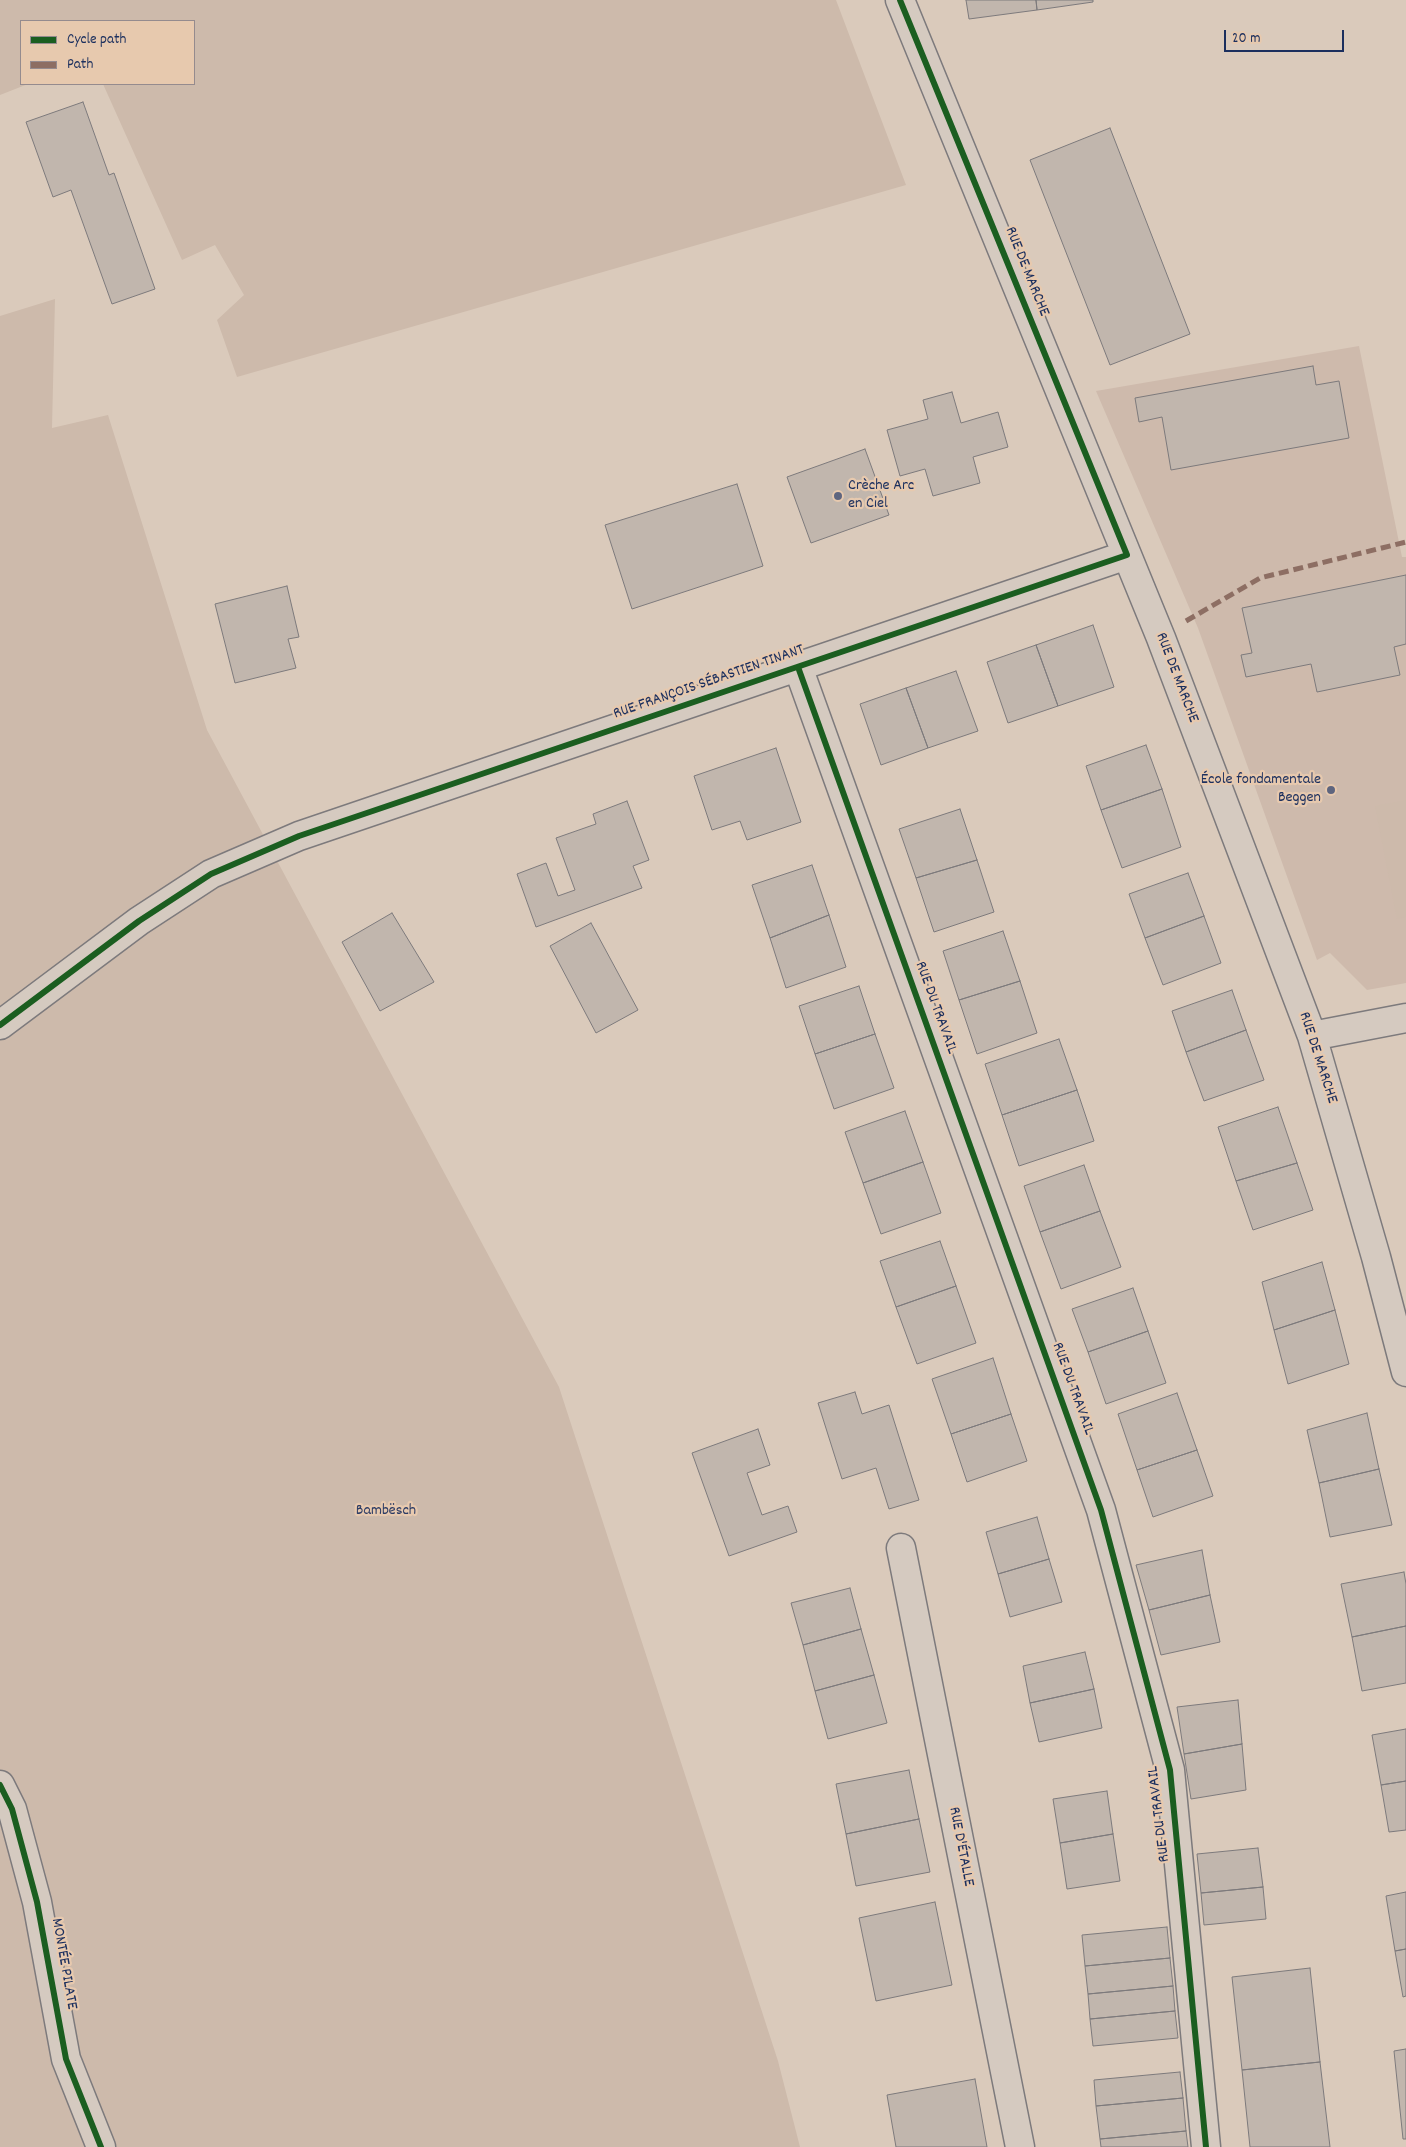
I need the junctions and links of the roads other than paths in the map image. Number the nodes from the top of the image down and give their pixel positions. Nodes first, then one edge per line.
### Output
1 (900, 0) edge
2 (1127, 555) junction
3 (798, 668) junction
4 (1406, 1018) edge
5 (0, 1024) edge
6 (1312, 1036) junction
7 (1406, 1372) edge
8 (901, 1548) dead end
9 (0, 1785) edge
10 (101, 2147) edge
11 (1020, 2147) edge
12 (1206, 2147) edge

1 - 2 street, RUE DE MARCHE
2 - 3 street, RUE FRANÇOIS SÉBASTIEN TINANT
2 - 6 street, RUE DE MARCHE
3 - 5 street, RUE FRANÇOIS SÉBASTIEN TINANT
3 - 12 street, RUE DU TRAVAIL
4 - 6 street
6 - 7 street, RUE DE MARCHE
8 - 11 street, RUE D'ÉTALLE
9 - 10 street, MONTÉE PILATE

